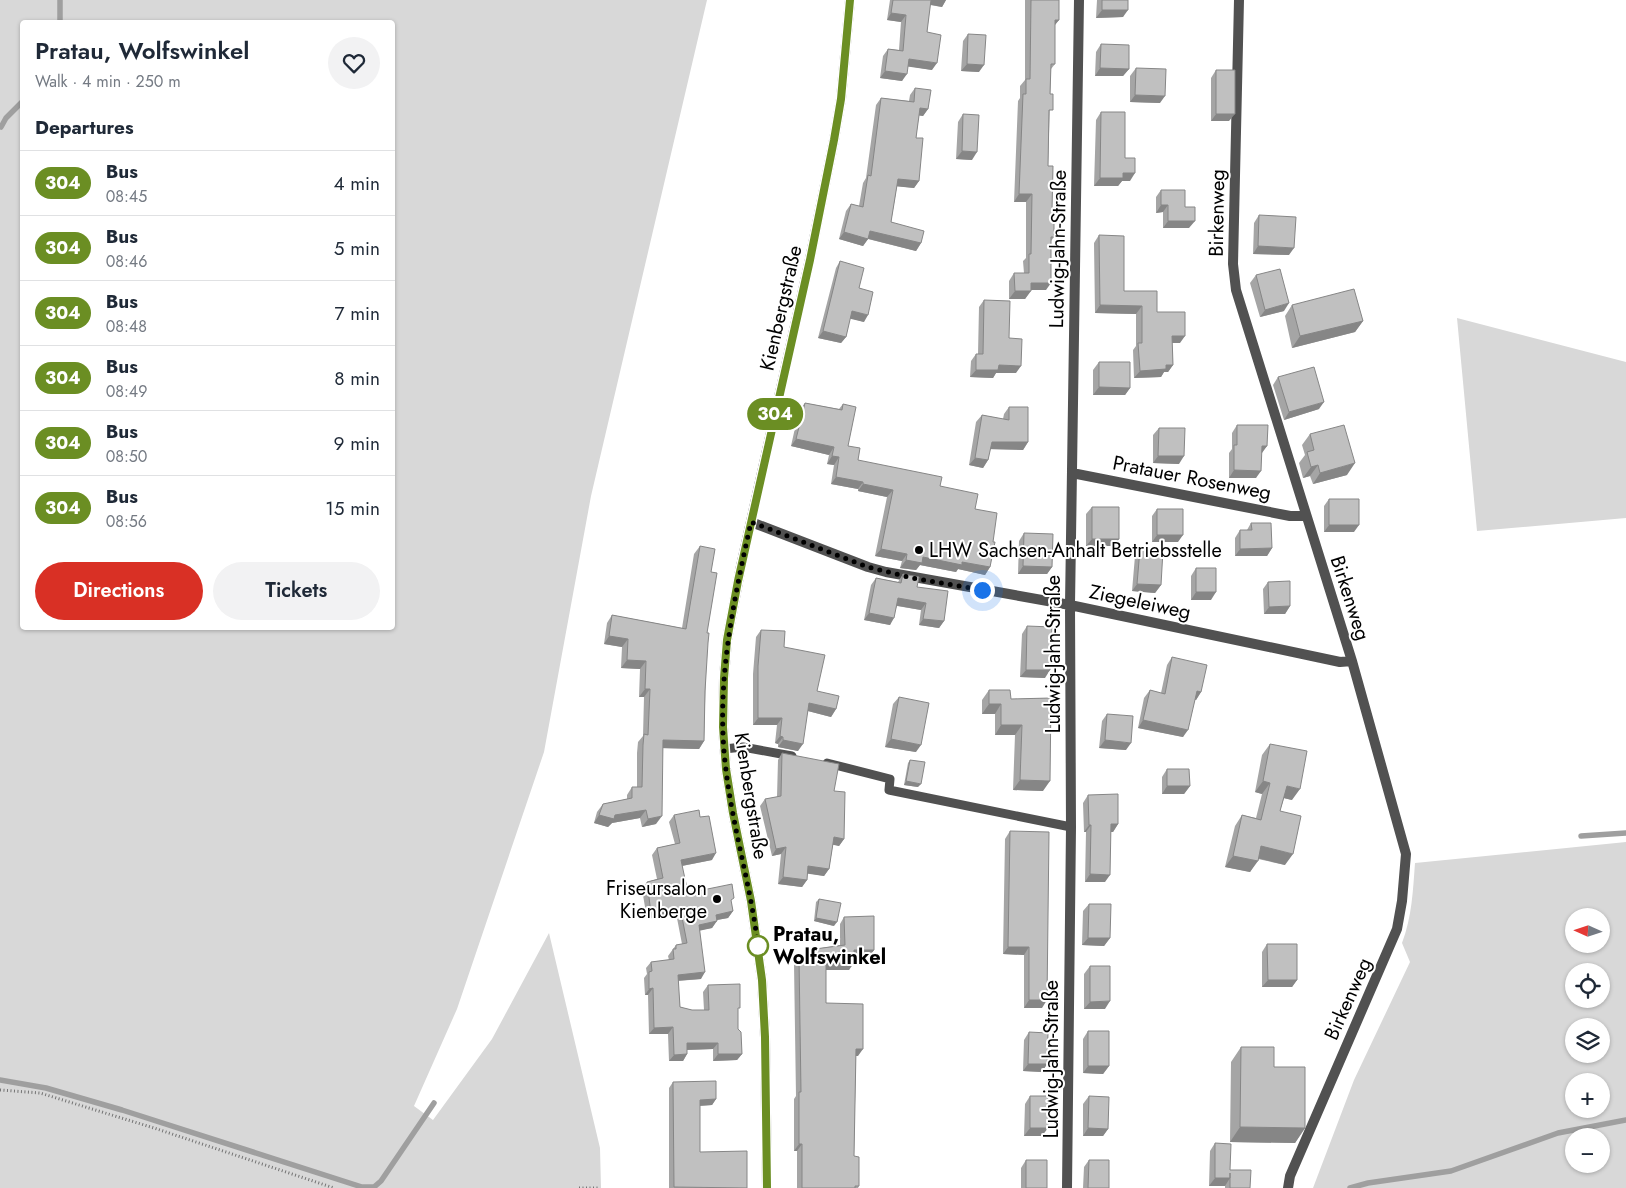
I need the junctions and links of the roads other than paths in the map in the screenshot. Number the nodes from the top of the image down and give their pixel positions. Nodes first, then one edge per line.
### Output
1 (850, 0) edge
2 (1079, 0) edge
3 (1239, 0) edge
4 (1072, 472) junction
5 (1305, 516) junction
6 (751, 522) junction
7 (1070, 605) junction
8 (1352, 661) junction
9 (724, 749) junction
10 (798, 757) edge
11 (816, 761) edge
12 (1071, 827) junction
13 (767, 1188) edge
14 (1068, 1188) edge
15 (1288, 1188) edge

1 - 6 main road, Kienbergstraße
2 - 4 street, Ludwig-Jahn-Straße
3 - 5 street, Birkenweg
4 - 5 street, Pratauer Rosenweg
4 - 7 street, Ludwig-Jahn-Straße
5 - 8 street, Birkenweg
6 - 7 street, Ziegeleiweg
6 - 9 main road, Kienbergstraße
7 - 8 street, Ziegeleiweg
7 - 12 street, Ludwig-Jahn-Straße
8 - 15 street, Birkenweg
9 - 10 lane
9 - 13 main road, Kienbergstraße
11 - 12 lane
12 - 14 street, Ludwig-Jahn-Straße

